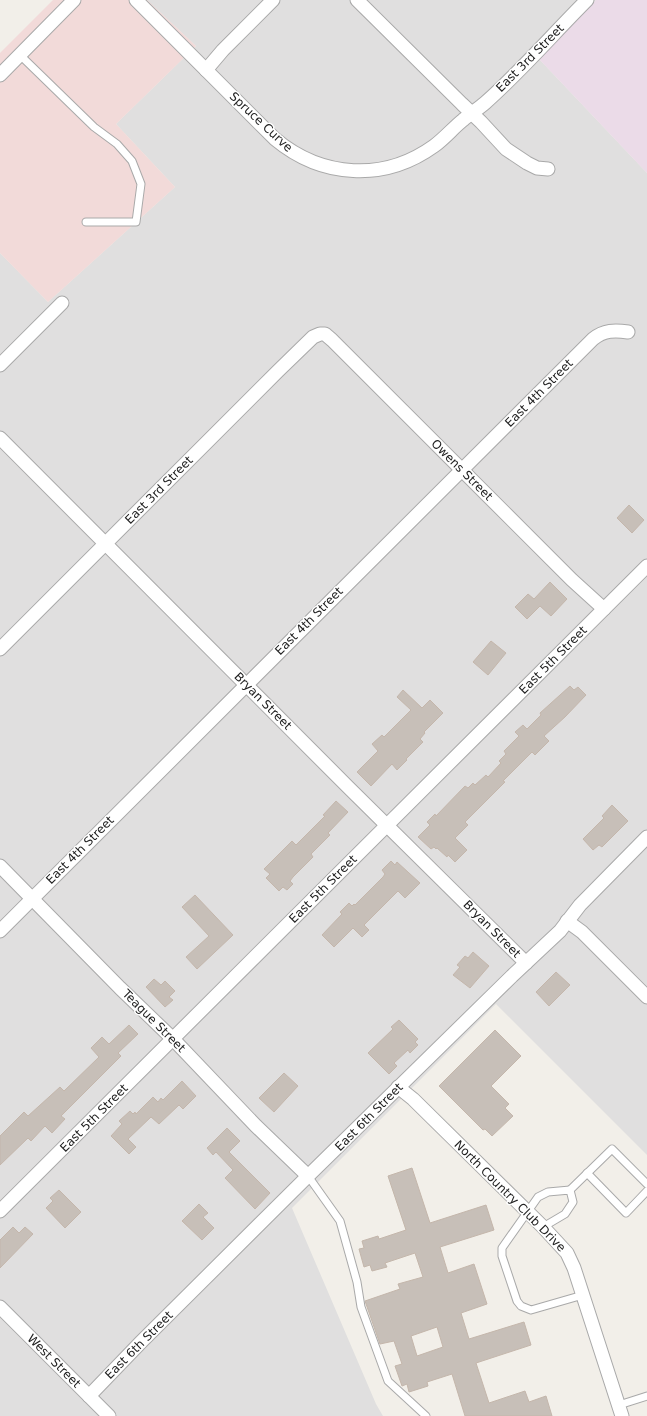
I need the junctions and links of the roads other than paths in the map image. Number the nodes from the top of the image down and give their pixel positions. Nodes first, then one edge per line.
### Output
1 (74, 0) edge
2 (136, 0) edge
3 (273, 0) edge
4 (357, 0) edge
5 (587, 0) edge
6 (20, 55) junction
7 (206, 70) junction
8 (0, 75) edge
9 (472, 113) junction
10 (548, 169) dead end
11 (86, 222) dead end
12 (62, 303) dead end
13 (628, 332) dead end
14 (320, 334) joint
15 (0, 366) edge
16 (0, 438) edge
17 (462, 470) junction
18 (106, 543) junction
19 (647, 566) edge
20 (604, 609) junction
21 (0, 649) edge
22 (246, 684) junction
23 (387, 825) junction
24 (647, 837) edge
25 (0, 866) edge
26 (32, 899) junction
27 (567, 921) junction
28 (0, 931) edge
29 (526, 963) junction
30 (647, 997) edge
31 (173, 1039) junction
32 (398, 1087) junction
33 (587, 1173) junction
34 (308, 1176) junction
35 (647, 1184) edge
36 (570, 1190) junction
37 (647, 1192) edge
38 (0, 1212) edge
39 (528, 1212) junction
40 (542, 1227) junction
41 (583, 1295) junction
42 (0, 1307) edge
43 (89, 1396) junction
44 (647, 1396) edge
45 (620, 1413) edge
46 (109, 1416) edge
47 (426, 1416) edge

1 - 6 street
2 - 7 street, Spruce Curve
3 - 7 street
4 - 9 street
5 - 9 street, East 3rd Street
6 - 8 street
6 - 11 lane
7 - 9 street, Spruce Curve
9 - 10 street
12 - 15 street
13 - 17 street, East 4th Street
14 - 17 street, Owens Street
14 - 18 street, East 3rd Street
16 - 18 street, Bryan Street
17 - 20 street, Owens Street
17 - 22 street, East 4th Street
18 - 21 street, East 3rd Street
18 - 22 street, Bryan Street
19 - 20 street, East 5th Street
20 - 23 street, East 5th Street
22 - 23 street, Bryan Street
22 - 26 street, East 4th Street
23 - 29 street, Bryan Street
23 - 31 street, East 5th Street
24 - 27 street, East 6th Street
25 - 26 street, Teague Street
26 - 28 street, East 4th Street
26 - 31 street, Teague Street
27 - 29 street, East 6th Street
27 - 30 street
29 - 32 street, East 6th Street
31 - 34 street, Teague Street
31 - 38 street, East 5th Street
32 - 34 street, East 6th Street
32 - 39 street, North Country Club Drive
33 - 35 lane
33 - 36 lane
33 - 37 lane
34 - 43 street, East 6th Street
34 - 47 lane
36 - 39 lane
36 - 40 lane
39 - 40 street, North Country Club Drive
39 - 41 lane
40 - 41 street, North Country Club Drive
41 - 45 street, North Country Club Drive
42 - 43 street, West Street
43 - 46 street, West Street
44 - 45 lane

